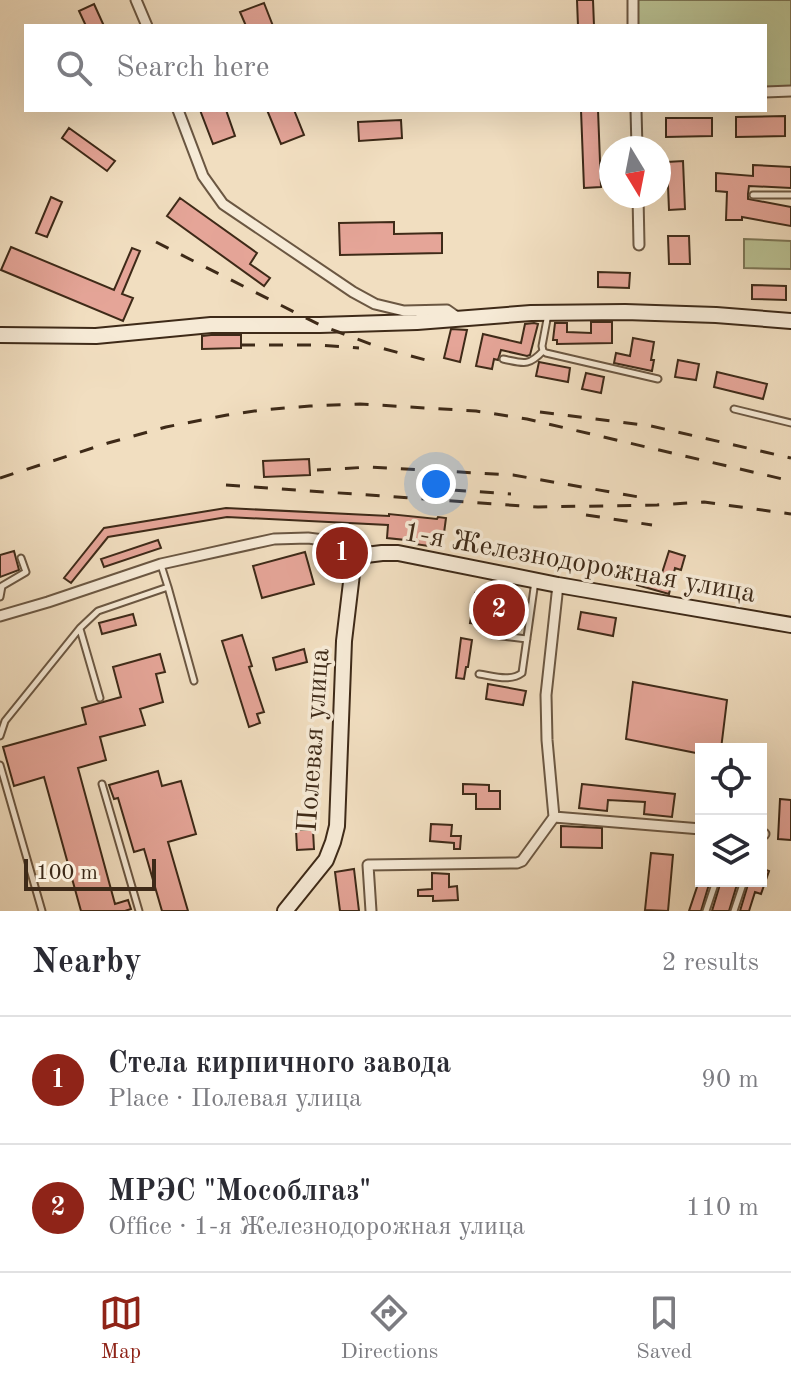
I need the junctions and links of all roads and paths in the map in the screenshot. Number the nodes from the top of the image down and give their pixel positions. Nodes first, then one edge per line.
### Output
1 (136, 0) edge
2 (633, 0) edge
3 (146, 24) edge
4 (633, 24) edge
5 (791, 91) edge
6 (767, 92) edge
7 (179, 112) edge
8 (636, 112) edge
9 (637, 136) edge
10 (753, 195) dead end
11 (791, 195) edge
12 (638, 208) edge
13 (639, 245) dead end
14 (548, 313) junction
15 (459, 318) junction
16 (791, 321) edge
17 (0, 335) edge
18 (543, 351) junction
19 (503, 359) dead end
20 (658, 379) dead end
21 (734, 409) dead end
22 (791, 423) edge
23 (21, 558) dead end
24 (360, 559) junction
25 (161, 564) junction
26 (535, 580) junction
27 (558, 585) junction
28 (168, 587) junction
29 (0, 597) edge
30 (0, 616) edge
31 (791, 625) edge
32 (80, 628) junction
33 (493, 635) dead end
34 (527, 639) junction
35 (479, 674) dead end
36 (194, 681) dead end
37 (100, 698) dead end
38 (0, 736) edge
39 (0, 765) edge
40 (102, 784) dead end
41 (554, 817) junction
42 (695, 829) edge
43 (714, 887) edge
44 (742, 887) edge
45 (42, 911) edge
46 (139, 911) edge
47 (285, 911) edge
48 (371, 911) edge
49 (706, 911) edge
50 (734, 911) edge

1 - 3 street
2 - 4 street
5 - 6 street
7 - 15 street
8 - 9 street
10 - 11 lane
12 - 13 street
14 - 15 main road
14 - 16 main road
14 - 18 lane
15 - 17 main road
18 - 19 lane
18 - 20 lane
21 - 22 lane
23 - 29 lane
24 - 25 street
24 - 26 main road, 1-я Железнодорожная улица
24 - 47 main road, Полевая улица
25 - 28 lane
25 - 30 street
26 - 27 main road, 1-я Железнодорожная улица
26 - 34 lane
27 - 31 main road, 1-я Железнодорожная улица
27 - 41 street
28 - 32 lane
28 - 36 lane
32 - 37 lane
32 - 38 lane
33 - 34 lane
34 - 35 lane
39 - 45 lane
40 - 46 lane
41 - 42 street
41 - 48 street
43 - 49 lane
44 - 50 lane

